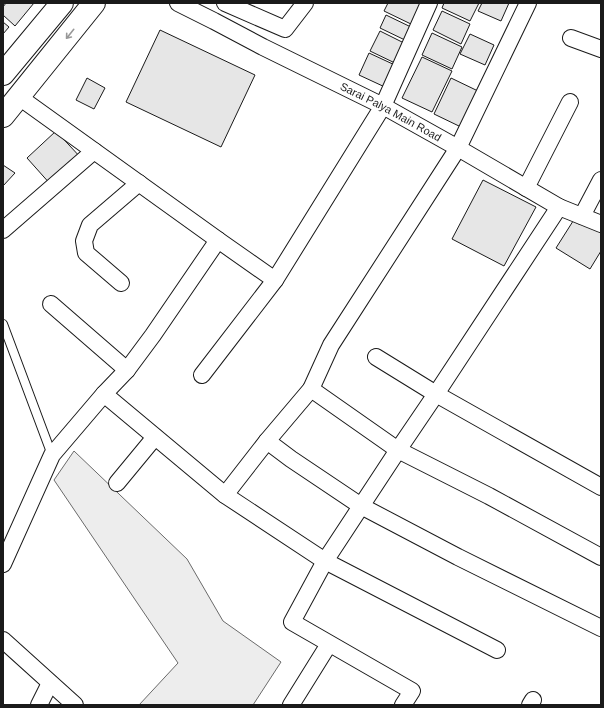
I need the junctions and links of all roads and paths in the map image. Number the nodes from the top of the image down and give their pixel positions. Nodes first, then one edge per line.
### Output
1 (62, 3) edge
2 (94, 3) edge
3 (178, 3) edge
4 (306, 3) edge
5 (429, 3) edge
6 (528, 3) edge
7 (226, 4) edge
8 (214, 21) junction
9 (277, 26) junction
10 (571, 38) dead end
11 (263, 47) junction
12 (601, 49) edge
13 (3, 74) edge
14 (19, 97) junction
15 (570, 102) dead end
16 (383, 106) junction
17 (3, 116) edge
18 (458, 148) junction
19 (94, 151) junction
20 (601, 180) edge
21 (139, 183) junction
22 (526, 188) junction
23 (559, 208) junction
24 (582, 216) junction
25 (601, 224) edge
26 (3, 230) edge
27 (218, 240) junction
28 (275, 280) junction
29 (121, 283) dead end
30 (51, 304) dead end
31 (3, 324) edge
32 (376, 357) dead end
33 (127, 370) junction
34 (202, 375) dead end
35 (311, 389) junction
36 (104, 394) junction
37 (436, 394) junction
38 (155, 437) junction
39 (267, 441) junction
40 (398, 450) junction
41 (52, 455) junction
42 (117, 483) dead end
43 (601, 487) edge
44 (225, 495) junction
45 (361, 506) junction
46 (601, 557) edge
47 (325, 561) junction
48 (3, 564) edge
49 (601, 628) edge
50 (3, 640) edge
51 (329, 644) junction
52 (497, 650) dead end
53 (50, 683) junction
54 (39, 705) edge
55 (75, 705) edge
56 (291, 705) edge
57 (403, 705) edge

1 - 13 main road
2 -> 14 main road
3 - 8 street, Sarai Palya Main Road
4 - 9 street
5 - 16 street
6 - 18 street
7 - 8 street
7 - 9 street
8 - 11 street, Sarai Palya Main Road
9 - 11 street
10 - 12 street
11 - 16 street, Sarai Palya Main Road
14 - 17 main road
14 - 19 street
15 - 22 street
16 - 18 street, Sarai Palya Main Road
16 - 28 street
18 - 22 street, Sarai Palya Main Road
18 - 35 street
19 - 21 street
19 - 26 street
20 - 24 street
21 - 27 street
21 - 29 street
22 - 23 street, Sarai Palya Main Road
23 - 24 street, Sarai Palya Main Road
23 - 37 street
24 - 25 street, Sarai Palya Main Road
27 - 28 street
27 - 33 street
28 - 34 street
30 - 33 street
31 - 41 lane
32 - 37 street
33 - 36 street
35 - 39 street
35 - 40 street
36 - 38 street
36 - 41 street
37 - 40 street
37 - 43 street
38 - 42 street
38 - 44 street
39 - 44 street
39 - 45 street
40 - 45 street
40 - 46 street
41 - 48 street
44 - 47 street
45 - 47 street
45 - 49 street
47 - 51 street
47 - 52 street
50 - 53 street
51 - 56 street
51 - 57 street
53 - 54 street
53 - 55 street

